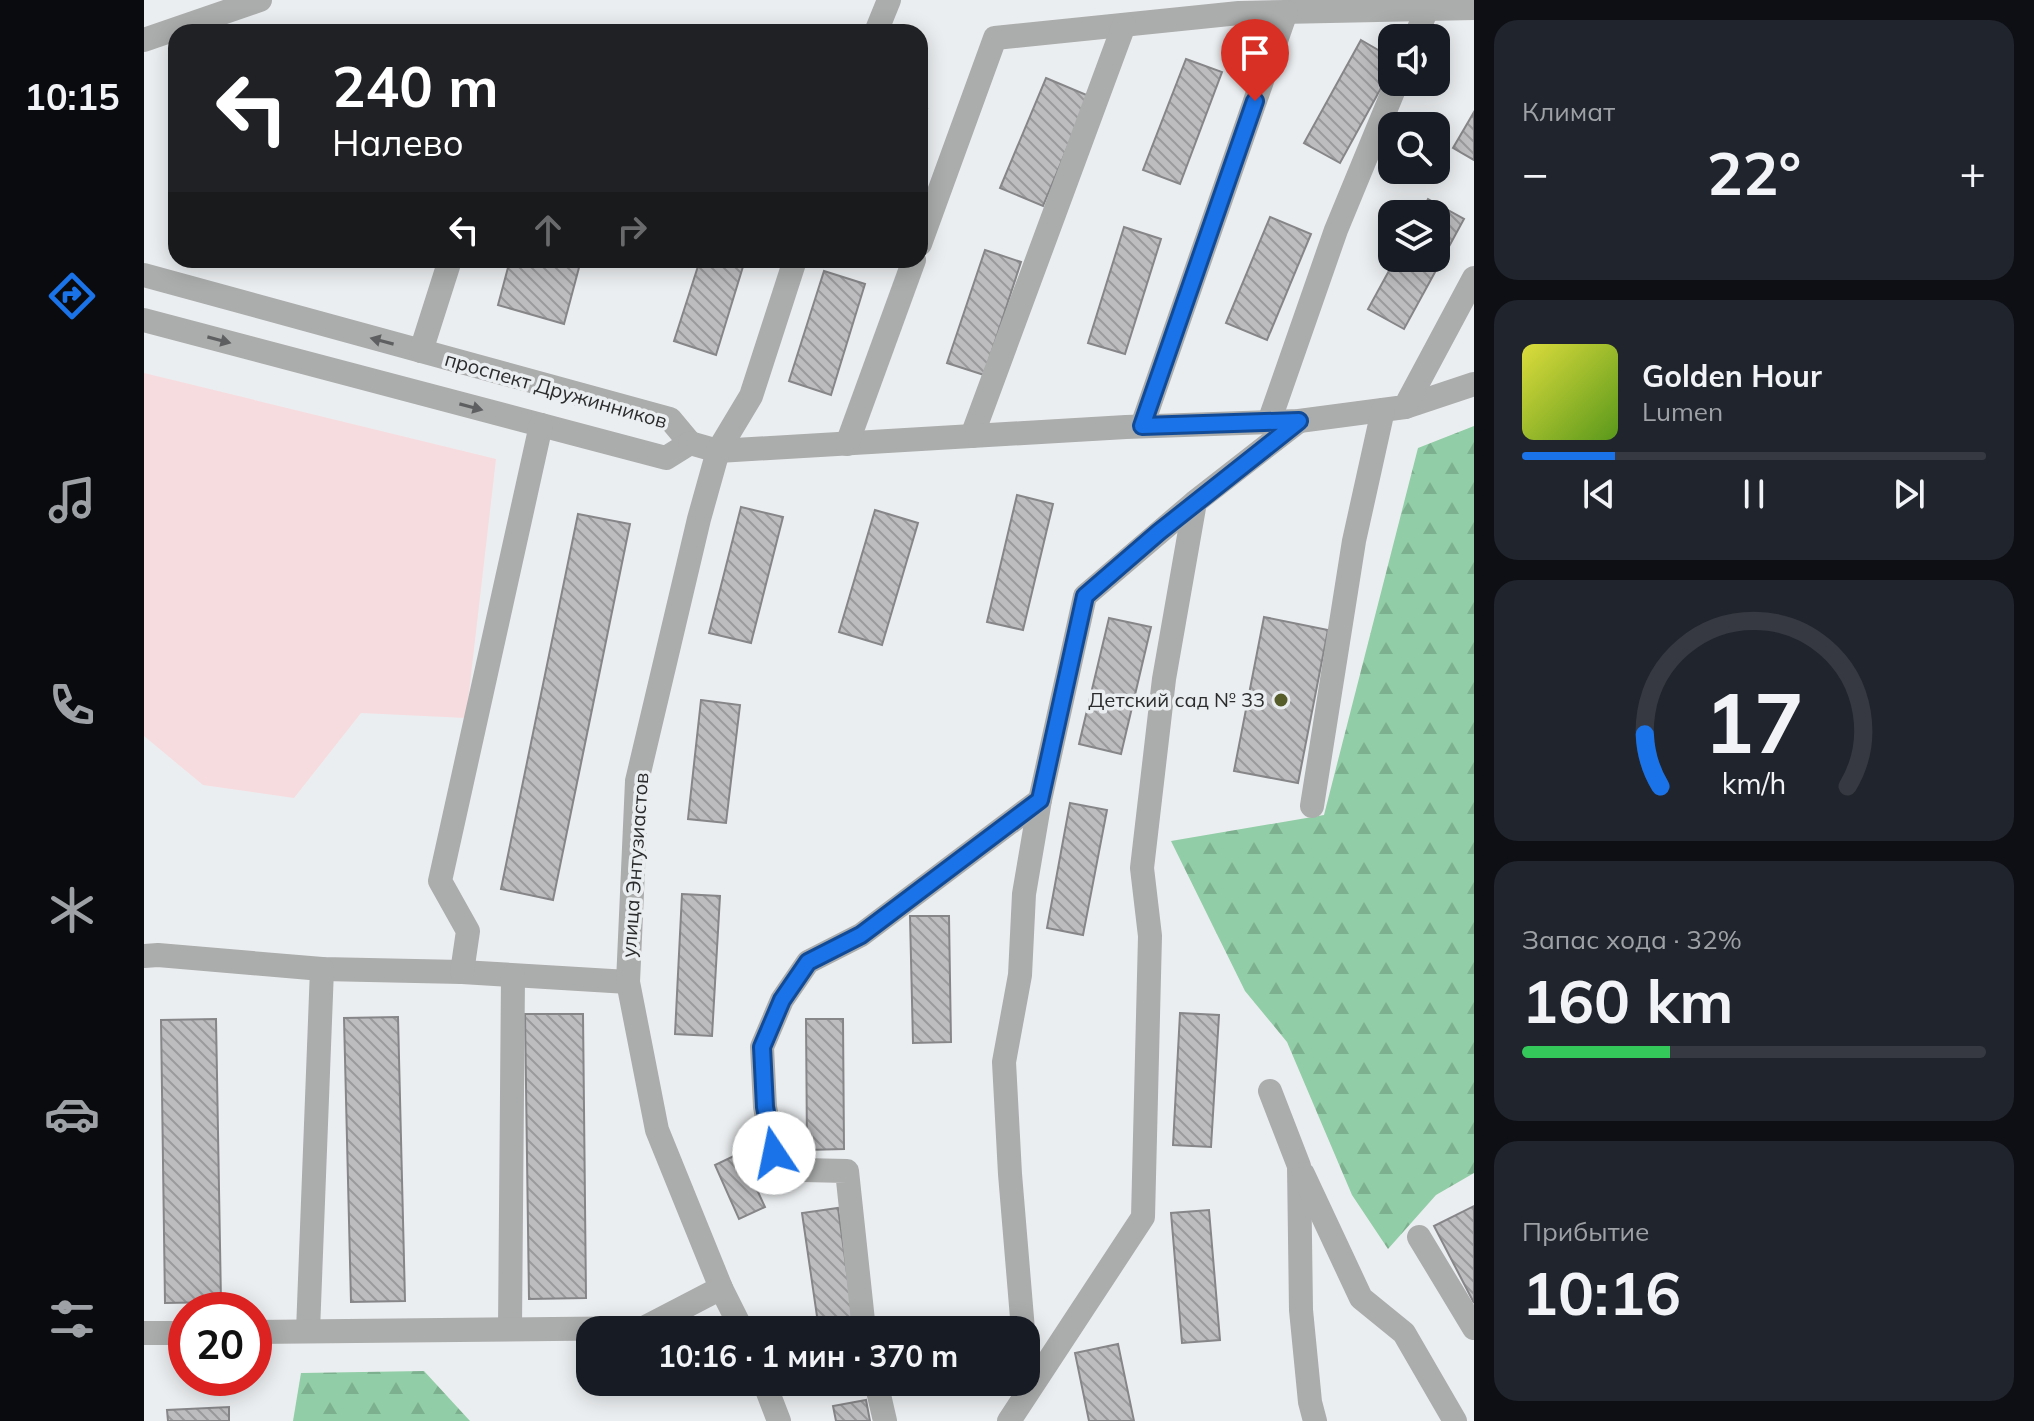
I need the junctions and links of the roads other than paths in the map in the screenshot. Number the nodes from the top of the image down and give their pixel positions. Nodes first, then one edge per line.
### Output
1 (260, 0) edge
2 (889, 0) edge
3 (1474, 8) edge
4 (1427, 9) junction
5 (1286, 12) junction
6 (190, 24) edge
7 (879, 24) edge
8 (1421, 24) edge
9 (1124, 25) junction
10 (168, 32) edge
11 (144, 40) edge
12 (1391, 96) edge
13 (928, 222) edge
14 (447, 268) edge
15 (792, 268) edge
16 (911, 268) edge
17 (144, 275) edge
18 (1474, 278) edge
19 (144, 320) edge
20 (421, 351) junction
21 (1474, 384) edge
22 (1394, 409) junction
23 (1299, 421) junction
24 (1269, 422) junction
25 (541, 425) junction
26 (1142, 426) junction
27 (972, 436) junction
28 (690, 443) junction
29 (847, 444) junction
30 (718, 451) junction
31 (1195, 502) junction
32 (1040, 800) junction
33 (1312, 806) dead end
34 (144, 956) edge
35 (322, 969) junction
36 (462, 972) junction
37 (513, 976) junction
38 (628, 982) junction
39 (1270, 1091) dead end
40 (1299, 1166) junction
41 (1419, 1237) dead end
42 (721, 1288) junction
43 (735, 1316) edge
44 (863, 1316) edge
45 (1022, 1316) edge
46 (1474, 1328) edge
47 (510, 1329) junction
48 (308, 1331) junction
49 (272, 1332) edge
50 (144, 1333) edge
51 (168, 1333) edge
52 (1040, 1368) edge
53 (769, 1396) edge
54 (879, 1396) edge
55 (1022, 1396) edge
56 (779, 1421) edge
57 (885, 1421) edge
58 (1009, 1421) edge
59 (1315, 1421) edge
60 (1455, 1421) edge

1 - 6 street
2 - 7 street
3 - 4 street
4 - 5 street
4 - 8 street
5 - 9 street
5 - 26 street
9 - 13 street
9 - 27 street
10 - 11 street
12 - 24 street
14 - 20 street
15 - 30 street, улица Энтузиастов
16 - 29 street
20 -> 17 street, проспект Дружинников
18 - 22 street
19 -> 25 street, проспект Дружинников
20 - 28 street, проспект Дружинников
21 - 22 street
22 - 23 street
22 - 33 street
23 - 24 street
23 - 31 street
24 - 26 street
25 - 28 street, проспект Дружинников
25 - 36 street
26 - 27 street
27 - 29 street
28 - 30 street
29 - 30 street
30 - 38 street, улица Энтузиастов
31 - 32 street
31 - 52 street
32 - 44 street
32 - 45 street
34 - 35 street
35 - 36 street
35 - 48 street
36 - 37 street
37 - 38 street
37 - 47 street
38 - 42 street, улица Энтузиастов
39 - 40 street
40 - 59 street
40 - 60 street
41 - 46 street
42 - 43 street, улица Энтузиастов
42 - 47 street
47 - 48 street
48 - 49 street
50 - 51 street
53 - 56 street
54 - 57 street
55 - 58 street

